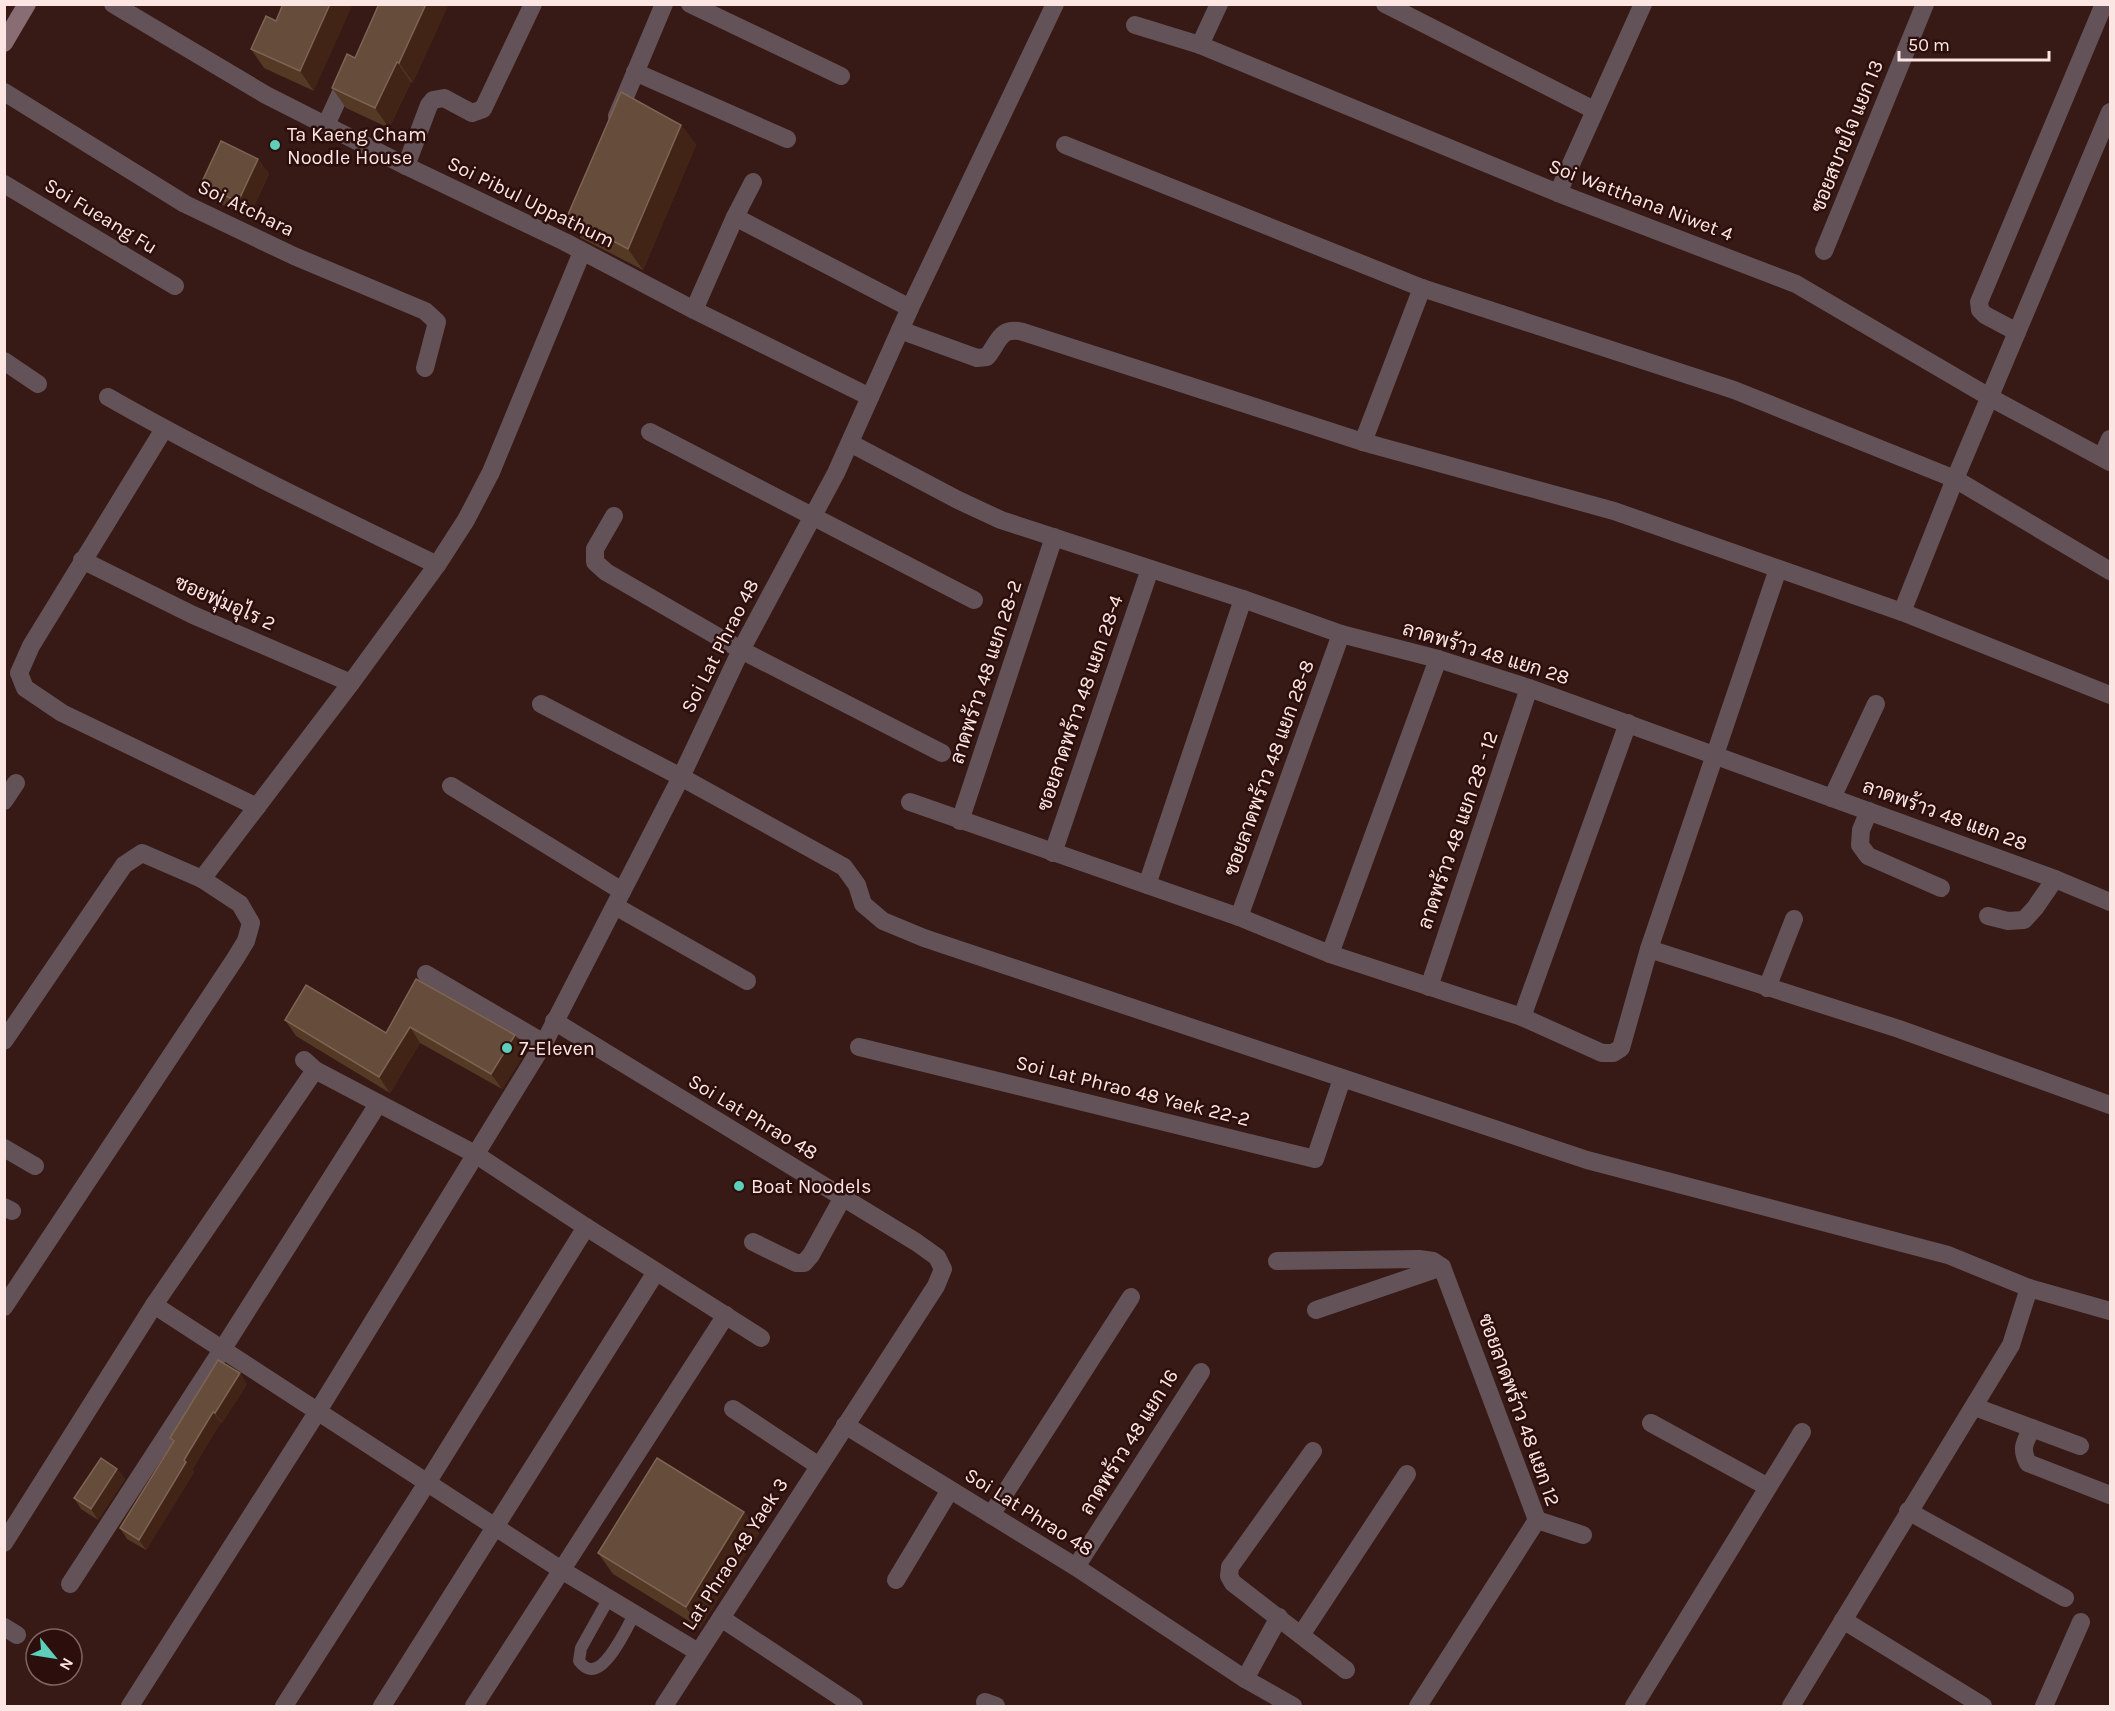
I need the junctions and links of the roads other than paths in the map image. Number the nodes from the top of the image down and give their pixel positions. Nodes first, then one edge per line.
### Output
1 (27, 4) edge
2 (112, 4) edge
3 (533, 4) edge
4 (664, 4) edge
5 (690, 4) edge
6 (1055, 4) edge
7 (1219, 4) edge
8 (1385, 4) edge
9 (1643, 4) edge
10 (1925, 4) edge
11 (2104, 4) edge
12 (1135, 25) dead end
13 (4, 43) edge
14 (1200, 45) junction
15 (358, 55) edge
16 (635, 72) junction
17 (841, 76) dead end
18 (4, 92) edge
19 (1594, 110) junction
20 (2110, 112) edge
21 (326, 125) junction
22 (609, 136) edge
23 (787, 139) dead end
24 (1065, 145) dead end
25 (406, 166) junction
26 (753, 183) dead end
27 (4, 184) edge
28 (1558, 193) junction
29 (735, 217) junction
30 (574, 221) edge
31 (566, 242) junction
32 (1824, 251) dead end
33 (582, 252) junction
34 (175, 286) dead end
35 (1422, 288) junction
36 (910, 308) junction
37 (694, 310) junction
38 (900, 330) junction
39 (2016, 332) junction
40 (4, 362) edge
41 (425, 368) dead end
42 (38, 384) dead end
43 (870, 396) junction
44 (108, 397) dead end
45 (1991, 398) junction
46 (165, 429) junction
47 (650, 432) dead end
48 (2110, 439) edge
49 (1363, 442) junction
50 (850, 443) junction
51 (2106, 459) edge
52 (1955, 479) junction
53 (614, 516) dead end
54 (813, 518) junction
55 (1054, 537) junction
56 (82, 560) junction
57 (437, 565) junction
58 (1150, 569) junction
59 (1778, 569) junction
60 (2110, 571) edge
61 (1243, 599) junction
62 (974, 600) dead end
63 (1902, 612) junction
64 (1341, 634) junction
65 (741, 650) junction
66 (1438, 659) junction
67 (351, 683) junction
68 (1529, 688) junction
69 (2110, 695) edge
70 (541, 704) dead end
71 (1876, 704) dead end
72 (1628, 723) junction
73 (942, 753) dead end
74 (1716, 756) junction
75 (681, 777) junction
76 (16, 783) dead end
77 (452, 786) dead end
78 (1832, 798) junction
79 (4, 801) edge
80 (910, 802) dead end
81 (257, 807) junction
82 (1869, 811) junction
83 (960, 821) junction
84 (1053, 853) junction
85 (202, 879) junction
86 (2055, 879) junction
87 (1147, 885) junction
88 (1941, 888) dead end
89 (619, 898) junction
90 (2110, 902) edge
91 (1988, 916) dead end
92 (1239, 917) junction
93 (1794, 919) dead end
94 (1649, 949) junction
95 (1330, 954) junction
96 (426, 975) dead end
97 (747, 981) dead end
98 (1429, 987) junction
99 (1767, 988) junction
100 (1522, 1017) junction
101 (554, 1022) junction
102 (4, 1041) edge
103 (544, 1043) junction
104 (859, 1047) dead end
105 (1342, 1079) junction
106 (378, 1104) junction
107 (2110, 1105) edge
108 (4, 1148) edge
109 (475, 1154) junction
110 (35, 1166) dead end
111 (843, 1197) junction
112 (586, 1227) junction
113 (753, 1242) dead end
114 (1277, 1261) dead end
115 (1442, 1267) junction
116 (656, 1272) junction
117 (2029, 1288) junction
118 (1131, 1297) dead end
119 (154, 1305) junction
120 (4, 1307) edge
121 (1316, 1310) dead end
122 (2110, 1311) edge
123 (726, 1315) junction
124 (761, 1338) dead end
125 (222, 1350) junction
126 (1201, 1372) dead end
127 (1975, 1407) junction
128 (733, 1409) dead end
129 (318, 1411) junction
130 (1651, 1423) dead end
131 (845, 1425) junction
132 (2032, 1428) junction
133 (1802, 1432) dead end
134 (2080, 1446) dead end
135 (1313, 1451) dead end
136 (819, 1466) junction
137 (1407, 1474) dead end
138 (427, 1483) junction
139 (1768, 1488) junction
140 (950, 1490) junction
141 (2110, 1495) edge
142 (1908, 1511) junction
143 (991, 1515) junction
144 (1537, 1520) junction
145 (495, 1526) junction
146 (1583, 1535) dead end
147 (4, 1543) edge
148 (1076, 1567) junction
149 (563, 1571) junction
150 (896, 1580) dead end
151 (70, 1584) dead end
152 (609, 1598) junction
153 (2065, 1598) dead end
154 (634, 1613) junction
155 (1279, 1617) junction
156 (721, 1618) junction
157 (1843, 1620) junction
158 (2080, 1622) dead end
159 (1301, 1635) junction
160 (698, 1652) junction
161 (1346, 1670) dead end
162 (1245, 1679) junction
163 (138, 1704) edge
164 (284, 1707) edge
165 (382, 1707) edge
166 (474, 1707) edge
167 (664, 1707) edge
168 (854, 1707) edge
169 (1293, 1707) edge
170 (1418, 1707) edge
171 (1634, 1707) edge
172 (1791, 1707) edge
173 (1983, 1707) edge
174 (2044, 1707) edge

1 - 13 street
2 - 21 street, Soi Pibul Uppathum
3 - 25 street
4 - 16 street
5 - 17 street
6 - 36 street, Soi Lat Phrao 48
7 - 14 street
8 - 19 street
9 - 19 street
10 - 32 street, ซอยสบายใจ แยก 13
11 - 39 street
12 - 14 street, Soi Watthana Niwet 4
14 - 28 street, Soi Watthana Niwet 4
15 - 21 street
16 - 22 street
16 - 23 street
18 - 41 street, Soi Atchara
19 - 28 street
20 - 39 street
21 - 25 street, Soi Pibul Uppathum
24 - 35 street
25 - 31 street, Soi Pibul Uppathum
26 - 29 street
27 - 34 street, Soi Fueang Fu
28 - 45 street, Soi Watthana Niwet 4
29 - 36 street
29 - 37 street
30 - 31 street
31 - 33 street, Soi Pibul Uppathum
33 - 37 street, Soi Pibul Uppathum
33 - 57 street
35 - 49 street
35 - 52 street
36 - 38 street, Soi Lat Phrao 48
37 - 43 street, Soi Pibul Uppathum
38 - 43 street, Soi Lat Phrao 48
38 - 49 street
39 - 45 street
40 - 42 street
43 - 50 street, Soi Lat Phrao 48
44 - 46 street
45 - 51 street, Soi Watthana Niwet 4
45 - 52 street
46 - 56 street
46 - 57 street
47 - 54 street
48 - 51 street
49 - 59 street
50 - 54 street, Soi Lat Phrao 48
50 - 55 street, ลาดพร้าว 48 แยก 28
52 - 60 street
52 - 63 street
53 - 65 street
54 - 62 street
54 - 65 street, Soi Lat Phrao 48
55 - 58 street, ลาดพร้าว 48 แยก 28
55 - 83 street, ลาดพร้าว 48 แยก 28-2
56 - 67 street, ซอยพุ่มอุไร 2
56 - 81 street
57 - 67 street
58 - 61 street, ลาดพร้าว 48 แยก 28
58 - 84 street, ซอยลาดพร้าว 48 แยก 28-4
59 - 63 street
59 - 74 street
61 - 64 street, ลาดพร้าว 48 แยก 28
61 - 87 street
63 - 69 street
64 - 66 street, ลาดพร้าว 48 แยก 28
64 - 92 street, ซอยลาดพร้าว 48 แยก 28-8
65 - 73 street
65 - 75 street, Soi Lat Phrao 48
66 - 68 street, ลาดพร้าว 48 แยก 28
66 - 95 street
67 - 81 street
68 - 72 street, ลาดพร้าว 48 แยก 28
68 - 98 street, ลาดพร้าว 48 แยก 28 - 12
70 - 75 street
71 - 78 street
72 - 74 street, ลาดพร้าว 48 แยก 28
72 - 100 street
74 - 78 street, ลาดพร้าว 48 แยก 28
74 - 94 street
75 - 89 street, Soi Lat Phrao 48
75 - 105 street
76 - 79 street
77 - 89 street
78 - 82 street, ลาดพร้าว 48 แยก 28
80 - 83 street
81 - 85 street
82 - 86 street, ลาดพร้าว 48 แยก 28
82 - 88 street
83 - 84 street
84 - 87 street
85 - 102 street
85 - 120 street
86 - 90 street, ลาดพร้าว 48 แยก 28
86 - 91 street
87 - 92 street
89 - 97 street
89 - 101 street, Soi Lat Phrao 48
92 - 95 street
93 - 99 street
94 - 99 street
94 - 100 street
95 - 98 street
96 - 103 street
98 - 100 street
99 - 107 street
101 - 103 street
101 - 111 street, Soi Lat Phrao 48
103 - 109 street
104 - 105 street, Soi Lat Phrao 48 Yaek 22-2
105 - 117 street
106 - 109 street
106 - 119 street
106 - 125 street
108 - 110 street
109 - 112 street
109 - 129 street
111 - 113 street
111 - 131 street, Soi Lat Phrao 48
112 - 116 street
112 - 138 street
114 - 115 street
115 - 121 street
115 - 144 street, ซอยลาดพร้าว 48 แยก 12
116 - 123 street
116 - 145 street
117 - 122 street
117 - 127 street
118 - 143 street
119 - 125 street
119 - 147 street
123 - 124 street
123 - 149 street
125 - 129 street
125 - 151 street
126 - 148 street, ลาดพร้าว 48 แยก 16
127 - 132 street
127 - 142 street
128 - 136 street
129 - 138 street
129 - 163 street
130 - 139 street
131 - 136 street, Lat Phrao 48 Yaek 3
131 - 140 street, Soi Lat Phrao 48
132 - 134 street
132 - 141 street
133 - 139 street
135 - 155 street
136 - 156 street, Lat Phrao 48 Yaek 3
137 - 159 street
138 - 145 street
138 - 164 street
139 - 171 street
140 - 143 street, Soi Lat Phrao 48
140 - 150 street
142 - 153 street
142 - 157 street
143 - 148 street, Soi Lat Phrao 48
144 - 146 street
144 - 170 street, ซอยลาดพร้าว 48 แยก 12
145 - 149 street
145 - 165 street
148 - 162 street, Soi Lat Phrao 48
149 - 152 street
149 - 166 street
152 - 154 street
152 - 154 lane
154 - 160 street
155 - 159 street
155 - 162 street
156 - 160 street, Lat Phrao 48 Yaek 3
156 - 168 street
157 - 172 street
157 - 173 street
158 - 174 street
159 - 161 street
160 - 167 street, Lat Phrao 48 Yaek 3
162 - 169 street, Soi Lat Phrao 48

